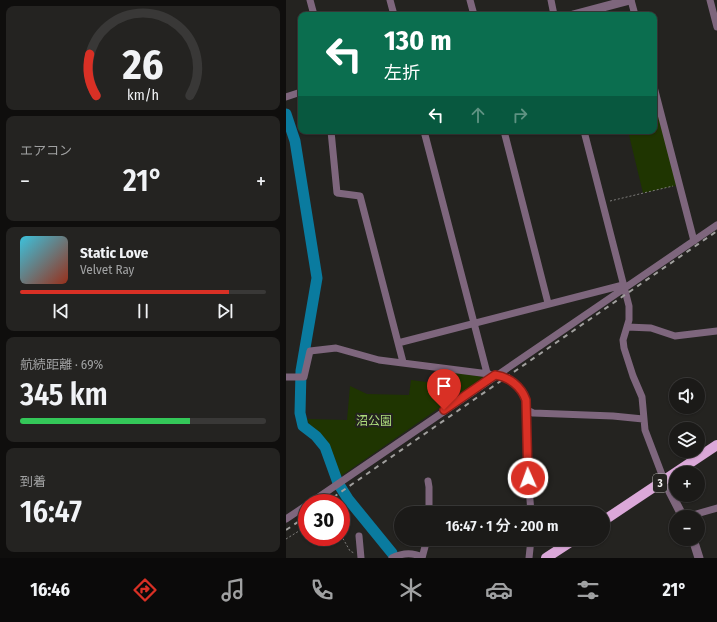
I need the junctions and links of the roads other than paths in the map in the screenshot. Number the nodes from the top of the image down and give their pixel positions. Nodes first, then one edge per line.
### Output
1 (310, 0) edge
2 (390, 0) edge
3 (470, 0) edge
4 (551, 0) edge
5 (631, 0) edge
6 (710, 0) edge
7 (313, 12) edge
8 (393, 12) edge
9 (473, 12) edge
10 (553, 12) edge
11 (585, 12) edge
12 (634, 12) edge
13 (717, 27) edge
14 (298, 93) edge
15 (286, 96) edge
16 (657, 99) edge
17 (331, 134) edge
18 (425, 134) edge
19 (505, 134) edge
20 (585, 134) edge
21 (717, 225) edge
22 (694, 241) junction
23 (624, 287) junction
24 (548, 303) junction
25 (473, 323) junction
26 (627, 327) junction
27 (717, 331) edge
28 (398, 343) junction
29 (403, 362) junction
30 (486, 374) junction
31 (498, 375) junction
32 (289, 377) edge
33 (514, 382) joint
34 (527, 410) junction
35 (643, 419) junction
36 (717, 445) edge
37 (664, 480) junction
38 (428, 481) dead end
39 (323, 494) edge
40 (428, 506) edge
41 (530, 506) edge
42 (717, 508) edge
43 (680, 510) edge
44 (298, 511) edge
45 (705, 511) edge
46 (610, 516) edge
47 (286, 519) edge
48 (359, 536) dead end
49 (426, 546) edge
50 (530, 546) edge
51 (564, 546) edge
52 (695, 546) edge
53 (361, 558) edge
54 (393, 558) edge
55 (422, 558) edge
56 (529, 558) edge
57 (546, 558) edge
58 (699, 558) edge

1 - 7 street
2 - 8 street
3 - 9 street
4 - 10 street
5 - 11 street
5 - 12 street
6 - 13 street
14 - 15 street
16 - 22 street
17 - 28 street
18 - 25 street
19 - 24 street
20 - 23 street
21 - 22 street
22 - 23 street
23 - 24 street
23 - 26 street
23 - 31 street
24 - 25 street
25 - 28 street
25 - 30 street
26 - 27 street
26 - 35 street
28 - 29 street
29 - 30 street
29 - 32 street
30 - 31 street
31 - 33 lane
31 - 39 street
33 - 34 street
34 - 35 street
34 - 41 street
35 - 37 street
36 - 37 main road, 3
37 - 43 street
37 - 46 main road, 3
38 - 40 street
42 - 45 street
44 - 47 street
48 - 53 street
49 - 55 street
50 - 56 street
51 - 57 main road
52 - 58 street
54 - 55 street

